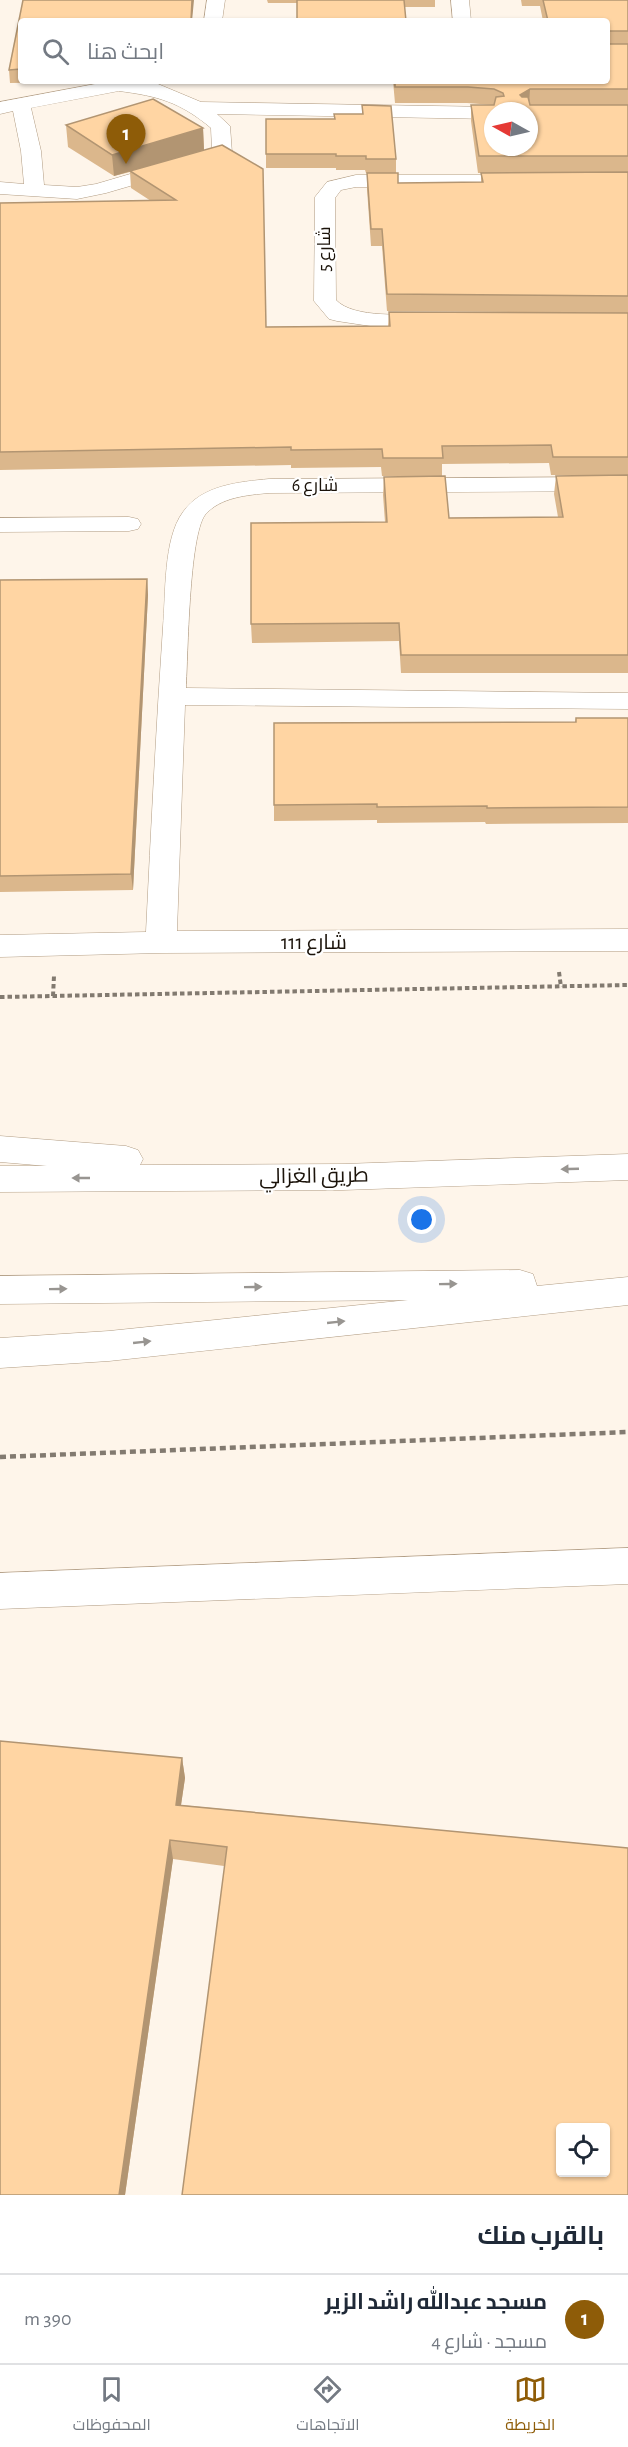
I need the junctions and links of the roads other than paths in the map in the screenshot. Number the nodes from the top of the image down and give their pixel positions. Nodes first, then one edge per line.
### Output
1 (216, 0) edge
2 (460, 0) edge
3 (213, 18) edge
4 (462, 18) edge
5 (21, 104) junction
6 (0, 108) edge
7 (198, 108) junction
8 (484, 113) edge
9 (545, 181) edge
10 (0, 188) edge
11 (34, 189) junction
12 (448, 321) edge
13 (628, 484) edge
14 (129, 524) dead end
15 (0, 526) edge
16 (171, 696) junction
17 (628, 701) edge
18 (628, 940) edge
19 (161, 942) junction
20 (0, 946) edge
21 (0, 1149) edge
22 (628, 1167) edge
23 (343, 1177) junction
24 (0, 1179) edge
25 (628, 1282) edge
26 (0, 1290) edge
27 (628, 1291) edge
28 (109, 1346) junction
29 (0, 1353) edge
30 (0, 1365) edge
31 (628, 1566) edge
32 (0, 1591) edge

1 - 3 main road
2 - 4 main road
5 - 6 main road
5 - 7 main road
5 - 11 main road
7 - 8 main road
7 - 11 main road
9 - 12 main road, شارع 5
10 - 11 main road
13 - 16 main road, شارع 6
14 - 15 main road
16 - 17 main road
16 - 19 main road, شارع 6
18 - 19 main road, شارع 111
19 - 20 main road, شارع 111
21 - 23 main road
22 -> 23 main road, طريق الغزالي
23 -> 24 main road, طريق الغزالي
26 -> 25 main road
28 -> 27 main road
28 - 29 main road
28 - 30 main road
31 - 32 main road

